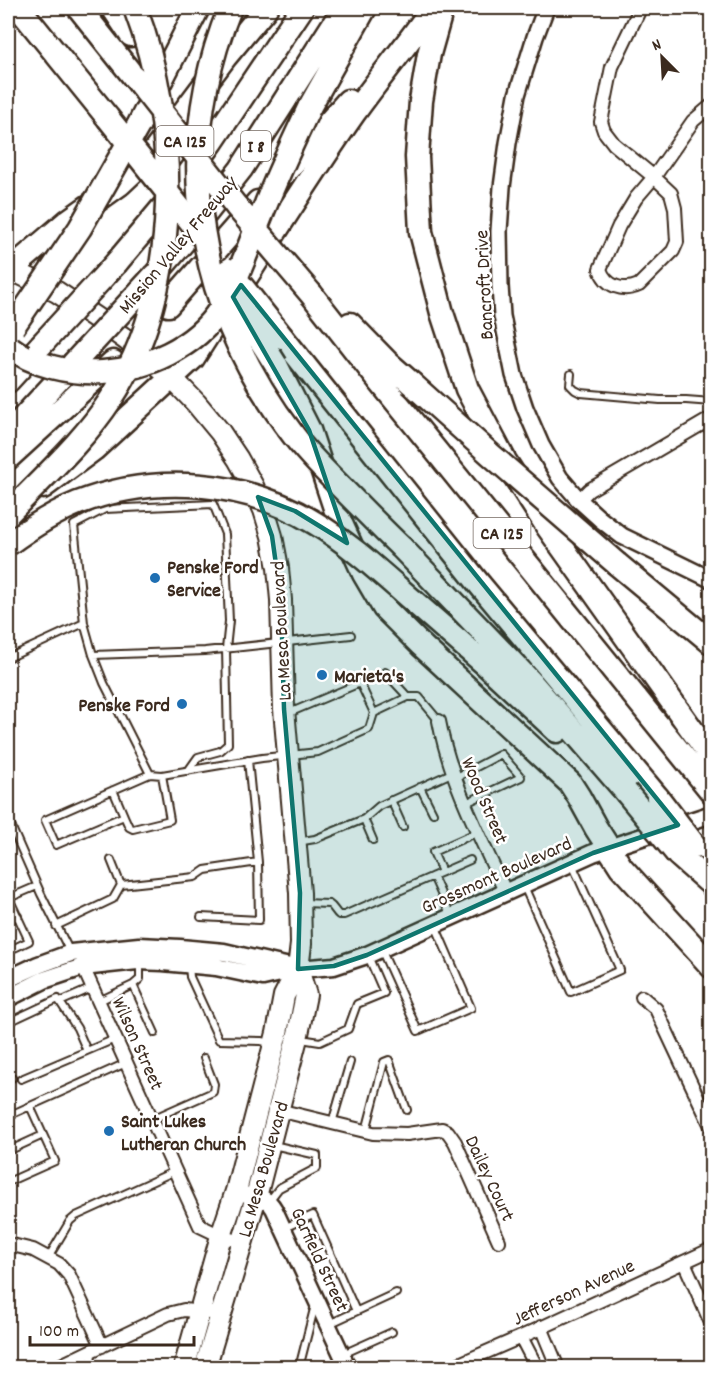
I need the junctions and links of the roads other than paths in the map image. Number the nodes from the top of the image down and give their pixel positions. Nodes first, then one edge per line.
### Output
1 (19, 8) edge
2 (79, 8) edge
3 (113, 8) edge
4 (135, 8) edge
5 (192, 8) edge
6 (198, 8) edge
7 (230, 8) edge
8 (266, 8) edge
9 (302, 8) edge
10 (344, 8) edge
11 (365, 8) edge
12 (436, 8) edge
13 (546, 8) edge
14 (639, 8) edge
15 (183, 34) junction
16 (711, 105) edge
17 (654, 177) junction
18 (236, 206) junction
19 (190, 220) junction
20 (8, 270) edge
21 (312, 295) junction
22 (9, 336) edge
23 (571, 374) dead end
24 (172, 378) junction
25 (8, 381) edge
26 (711, 402) edge
27 (711, 418) edge
28 (8, 434) edge
29 (8, 458) edge
30 (579, 500) junction
31 (8, 512) edge
32 (8, 544) edge
33 (711, 580) edge
34 (84, 623) junction
35 (351, 635) dead end
36 (282, 642) junction
37 (711, 643) edge
38 (226, 649) junction
39 (93, 655) junction
40 (8, 658) edge
41 (385, 672) dead end
42 (408, 697) junction
43 (374, 712) junction
44 (285, 714) junction
45 (439, 721) joint
46 (289, 755) junction
47 (248, 760) junction
48 (703, 764) edge
49 (188, 771) junction
50 (150, 774) junction
51 (162, 775) junction
52 (454, 776) junction
53 (420, 787) junction
54 (113, 790) junction
55 (626, 792) junction
56 (711, 792) edge
57 (391, 800) junction
58 (466, 803) junction
59 (433, 813) dead end
60 (711, 814) edge
61 (124, 816) junction
62 (8, 819) edge
63 (364, 819) junction
64 (403, 827) dead end
65 (479, 832) junction
66 (373, 840) dead end
67 (297, 842) junction
68 (608, 847) junction
69 (687, 850) junction
70 (470, 860) dead end
71 (111, 861) dead end
72 (258, 862) junction
73 (572, 863) junction
74 (442, 872) junction
75 (711, 872) edge
76 (433, 876) junction
77 (523, 884) junction
78 (121, 885) junction
79 (711, 885) edge
80 (38, 886) junction
81 (505, 891) junction
82 (8, 896) edge
83 (301, 904) junction
84 (18, 916) junction
85 (201, 917) dead end
86 (452, 917) junction
87 (8, 920) edge
88 (435, 924) junction
89 (56, 926) junction
90 (8, 951) edge
91 (374, 952) junction
92 (71, 953) junction
93 (140, 961) junction
94 (189, 964) junction
95 (83, 967) junction
96 (711, 967) edge
97 (298, 969) junction
98 (8, 979) edge
99 (133, 986) junction
100 (92, 988) junction
101 (642, 997) dead end
102 (8, 998) edge
103 (98, 1001) junction
104 (60, 1002) junction
105 (13, 1020) dead end
106 (155, 1033) dead end
107 (297, 1038) junction
108 (115, 1039) junction
109 (274, 1044) junction
110 (87, 1051) junction
111 (204, 1058) dead end
112 (350, 1062) dead end
113 (126, 1063) junction
114 (21, 1079) dead end
115 (259, 1105) junction
116 (30, 1106) junction
117 (279, 1110) junction
118 (407, 1110) dead end
119 (8, 1116) edge
120 (152, 1119) junction
121 (332, 1123) junction
122 (711, 1128) edge
123 (366, 1131) junction
124 (44, 1135) junction
125 (270, 1144) junction
126 (8, 1151) edge
127 (175, 1171) junction
128 (8, 1182) edge
129 (236, 1191) junction
130 (262, 1199) junction
131 (283, 1228) junction
132 (221, 1236) junction
133 (241, 1242) junction
134 (499, 1242) dead end
135 (8, 1245) edge
136 (711, 1249) edge
137 (48, 1258) junction
138 (684, 1262) junction
139 (396, 1293) dead end
140 (317, 1299) junction
141 (200, 1311) junction
142 (356, 1311) junction
143 (220, 1314) junction
144 (328, 1324) junction
145 (711, 1326) edge
146 (541, 1328) junction
147 (392, 1332) dead end
148 (521, 1337) junction
149 (97, 1348) junction
150 (345, 1361) edge
151 (55, 1368) edge
152 (91, 1368) edge
153 (184, 1368) edge
154 (206, 1368) edge
155 (299, 1368) edge
156 (450, 1368) edge
157 (537, 1368) edge
158 (558, 1368) edge

1 - 19 highway, CA 125, bridge
2 - 18 highway, CA 125, bridge
3 - 18 highway, bridge
4 - 31 highway, bridge
5 - 15 highway
6 - 15 highway
7 - 55 highway, bridge
8 - 20 highway
9 - 25 highway, Mission Valley Freeway / I 8, bridge
10 - 28 highway, Mission Valley Freeway / I 8, bridge
11 - 22 highway, bridge
12 - 24 highway
12 - 29 highway, bridge
12 - 48 highway
13 - 30 street, Bancroft Drive
14 - 17 street
15 - 22 highway, bridge
16 - 17 street
17 - 17 street
18 - 21 highway, CA 125, bridge
19 - 68 highway, bridge
19 - 69 highway, CA 125, bridge
20 - 24 main road, La Mesa Boulevard
21 - 37 highway, bridge
21 - 48 highway, CA 125
23 - 26 lane
24 - 31 highway
24 - 36 main road, La Mesa Boulevard
27 - 30 street
30 - 33 street, Bancroft Drive
32 - 55 highway, bridge
34 - 38 lane
34 - 39 lane
34 - 40 lane
35 - 36 lane
36 - 38 lane
36 - 44 main road, La Mesa Boulevard
38 - 39 lane
38 - 49 lane
39 - 50 lane
41 - 42 lane
42 - 43 lane
42 - 45 lane
43 - 44 lane
43 - 46 lane
44 - 46 main road, La Mesa Boulevard
45 - 52 street, Wood Street
46 - 47 lane
46 - 67 main road, La Mesa Boulevard
47 - 49 lane
47 - 72 lane
48 - 56 highway, CA 125
49 - 51 lane
50 - 51 lane
50 - 54 lane
51 - 61 lane
52 - 53 lane
52 - 58 street, Wood Street
52 - 58 lane
53 - 57 lane
53 - 59 lane
54 - 61 lane
54 - 61 lane
55 - 69 highway, bridge
57 - 63 lane
57 - 64 lane
58 - 65 street, Wood Street
60 - 68 main road, Grossmont Boulevard
62 - 80 lane
63 - 66 lane
63 - 67 lane
65 - 74 lane
65 - 81 street, Wood Street
67 - 83 main road, La Mesa Boulevard
68 - 73 main road, Grossmont Boulevard
68 - 96 highway
69 - 75 highway, CA 125
69 - 79 highway
70 - 74 lane
71 - 78 lane
72 - 78 lane
72 - 85 lane
73 - 77 main road, Grossmont Boulevard
73 - 77 lane
74 - 76 lane
76 - 83 lane
76 - 86 lane
77 - 81 main road, Grossmont Boulevard
78 - 89 lane
80 - 82 lane
80 - 89 lane
81 - 86 main road, Grossmont Boulevard
82 - 84 lane
83 - 97 main road, La Mesa Boulevard
84 - 87 lane
84 - 90 lane
86 - 88 main road, Grossmont Boulevard
88 - 91 main road, Grossmont Boulevard
88 - 91 lane
89 - 92 lane
91 - 97 main road, Grossmont Boulevard
91 - 107 lane
92 - 95 lane
92 - 97 main road, Grossmont Boulevard
92 - 98 main road, Grossmont Boulevard
93 - 94 main road, Grossmont Boulevard
93 - 95 main road, Grossmont Boulevard
93 - 99 lane
94 - 97 main road, Grossmont Boulevard
94 - 109 lane
95 - 100 street, Wilson Street
95 - 102 main road, Grossmont Boulevard
97 - 107 main road, La Mesa Boulevard
97 - 109 main road, La Mesa Boulevard
99 - 103 lane
99 - 106 lane
100 - 103 street, Wilson Street
100 - 104 lane
101 - 122 street
103 - 108 street, Wilson Street
104 - 105 lane
104 - 110 lane
107 - 117 main road, La Mesa Boulevard
108 - 110 lane
108 - 113 street, Wilson Street
109 - 115 main road, La Mesa Boulevard
110 - 114 lane
111 - 120 lane
112 - 121 lane
113 - 116 lane
113 - 120 street, Wilson Street
115 - 117 street
115 - 129 main road, La Mesa Boulevard
116 - 119 lane
116 - 124 lane
117 - 121 street
117 - 125 main road, La Mesa Boulevard
118 - 123 lane
120 - 127 street, Wilson Street
121 - 123 street
123 - 134 street, Dailey Court
124 - 126 lane
124 - 128 lane
125 - 130 main road, La Mesa Boulevard
125 - 130 lane
127 - 132 street, Wilson Street
127 - 137 lane
129 - 130 street
129 - 132 main road, La Mesa Boulevard
130 - 131 street, Garfield Street
130 - 133 main road, La Mesa Boulevard
131 - 140 street, Garfield Street
131 - 142 lane
132 - 133 street, Wilson Street
132 - 141 main road, La Mesa Boulevard
133 - 143 main road, La Mesa Boulevard
135 - 137 street
136 - 138 street, Jefferson Avenue
137 - 149 street
138 - 145 street
138 - 146 street, Jefferson Avenue
139 - 142 lane
140 - 144 street, Garfield Street
140 - 155 lane
141 - 143 street
141 - 149 street
141 - 153 main road, La Mesa Boulevard
142 - 144 lane
143 - 154 main road, La Mesa Boulevard
144 - 150 street, Garfield Street
146 - 148 street, Jefferson Avenue
146 - 158 street
147 - 150 lane
148 - 156 street, Jefferson Avenue
148 - 157 street
149 - 151 street
149 - 152 lane

